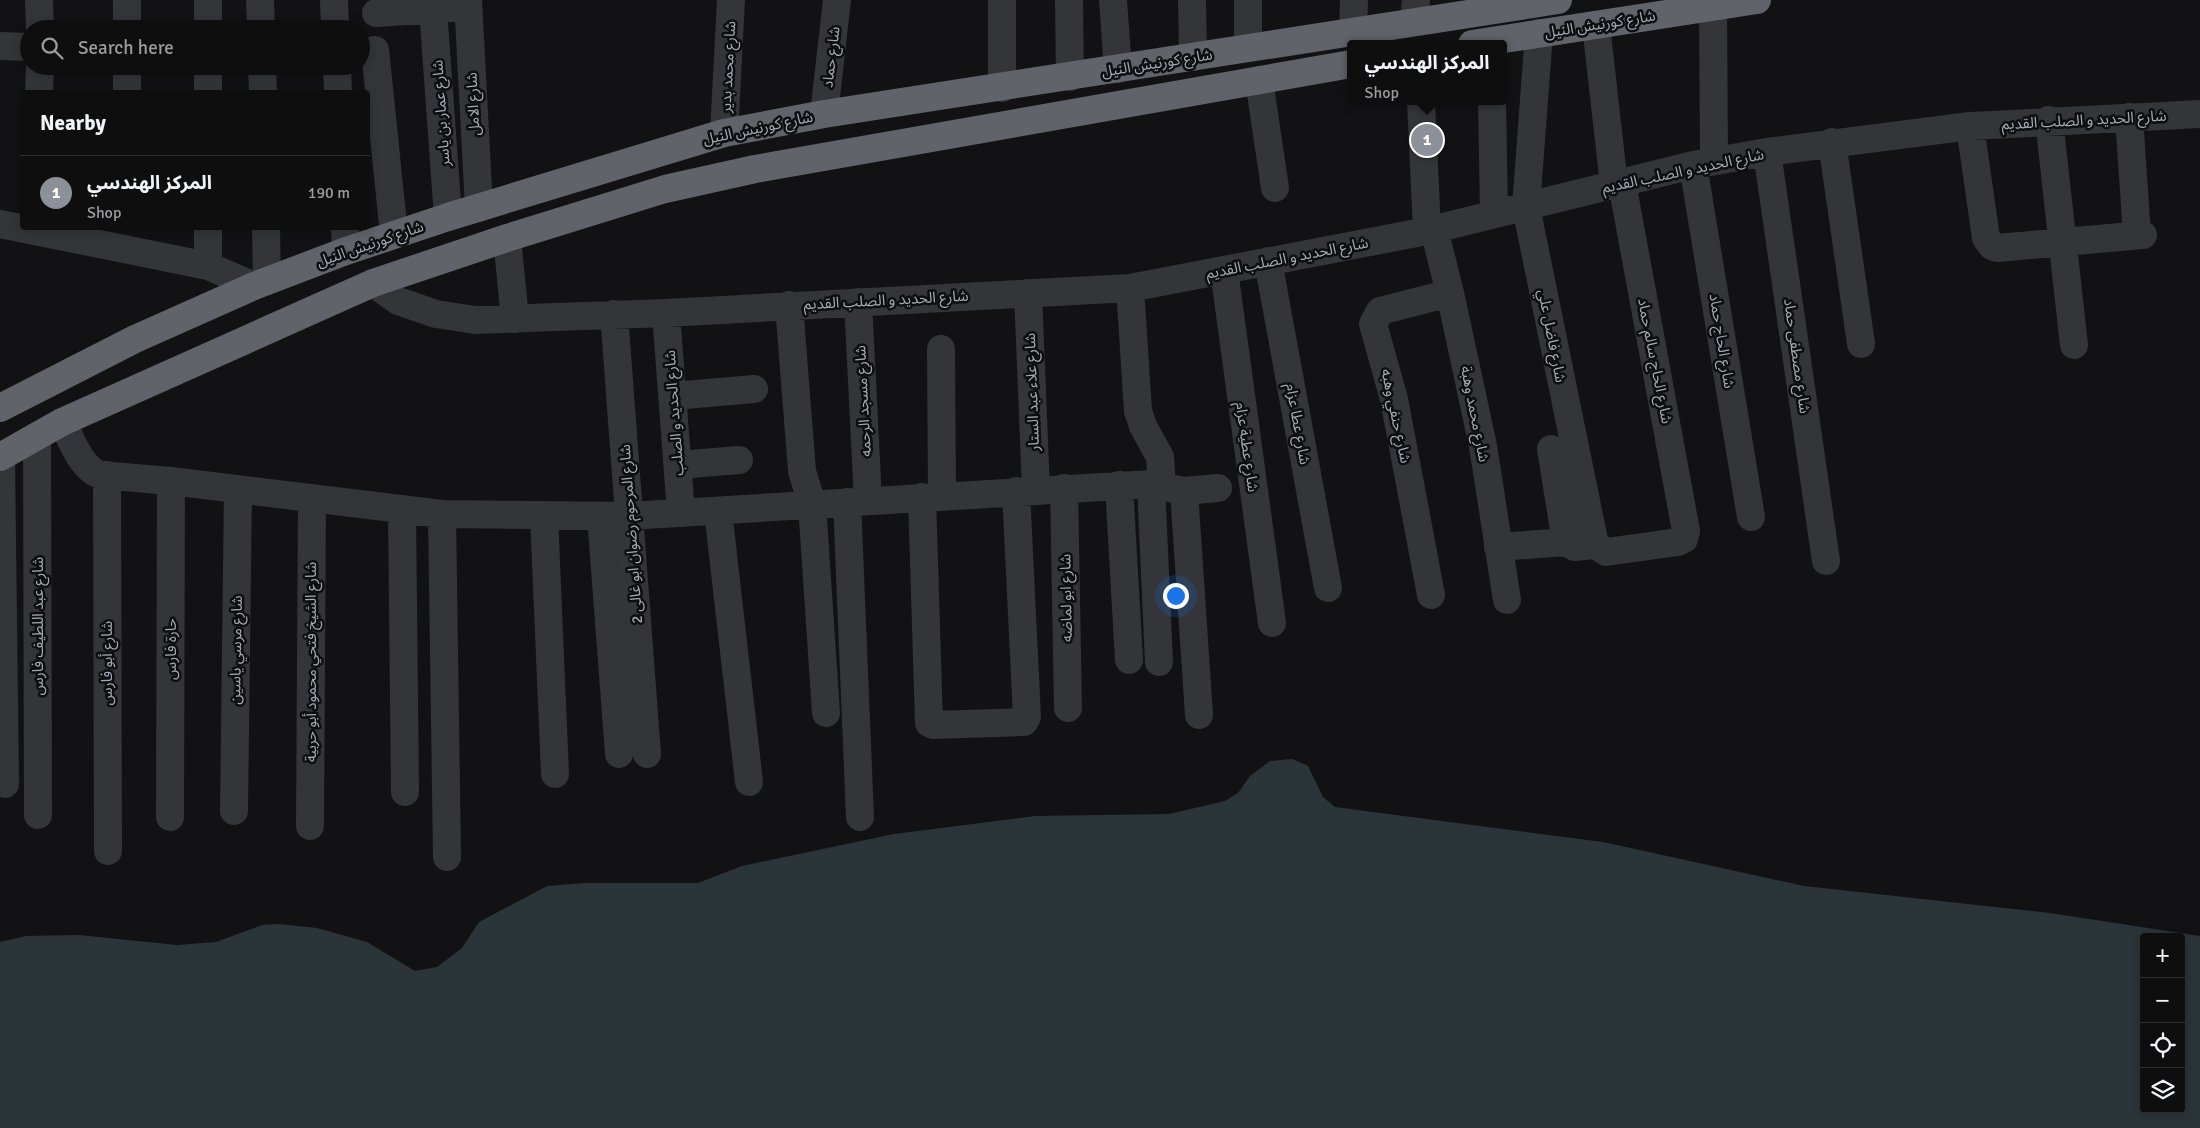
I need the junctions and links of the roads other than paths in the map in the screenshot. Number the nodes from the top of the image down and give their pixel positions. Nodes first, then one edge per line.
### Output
1 (39, 0) edge
2 (127, 0) edge
3 (208, 0) edge
4 (260, 0) edge
5 (334, 0) edge
6 (731, 0) edge
7 (837, 0) edge
8 (1002, 0) edge
9 (1069, 0) edge
10 (1112, 0) edge
11 (1192, 0) edge
12 (1248, 0) edge
13 (1354, 0) edge
14 (1558, 0) edge
15 (1757, 0) edge
16 (468, 4) edge
17 (419, 7) edge
18 (1465, 7) edge
19 (1713, 7) junction
20 (1415, 11) edge
21 (376, 13) dead end
22 (40, 20) edge
23 (127, 20) edge
24 (208, 20) edge
25 (261, 20) edge
26 (335, 20) edge
27 (1596, 24) junction
28 (1353, 32) junction
29 (1539, 33) junction
30 (1500, 40) edge
31 (1278, 44) junction
32 (0, 46) edge
33 (20, 47) edge
34 (1248, 48) junction
35 (375, 50) dead end
36 (1194, 57) junction
37 (1347, 65) edge
38 (1118, 69) junction
39 (40, 75) edge
40 (127, 75) edge
41 (208, 75) edge
42 (262, 75) edge
43 (337, 75) edge
44 (1070, 77) junction
45 (1270, 77) junction
46 (1002, 88) junction
47 (39, 90) edge
48 (127, 90) edge
49 (208, 90) edge
50 (263, 90) edge
51 (338, 90) edge
52 (1421, 105) edge
53 (1492, 105) edge
54 (824, 114) junction
55 (2200, 114) edge
56 (2129, 117) junction
57 (2049, 120) junction
58 (1970, 126) junction
59 (724, 133) junction
60 (1832, 142) junction
61 (1767, 152) junction
62 (1703, 163) junction
63 (1618, 184) junction
64 (1275, 188) dead end
65 (1526, 207) junction
66 (479, 208) junction
67 (1494, 214) junction
68 (448, 217) junction
69 (0, 224) edge
70 (20, 227) edge
71 (48, 230) edge
72 (208, 230) edge
73 (266, 230) edge
74 (1430, 230) junction
75 (72, 232) edge
76 (394, 234) junction
77 (506, 238) junction
78 (345, 240) edge
79 (2063, 242) junction
80 (1268, 261) junction
81 (208, 266) junction
82 (1224, 270) junction
83 (373, 283) junction
84 (261, 284) junction
85 (1130, 288) junction
86 (1028, 293) junction
87 (1450, 293) junction
88 (858, 302) junction
89 (789, 305) junction
90 (666, 312) junction
91 (614, 314) junction
92 (515, 319) junction
93 (1860, 344) dead end
94 (2074, 345) dead end
95 (942, 349) dead end
96 (754, 389) dead end
97 (673, 396) junction
98 (0, 408) edge
99 (62, 422) junction
100 (37, 436) junction
101 (1551, 449) dead end
102 (1, 457) edge
103 (739, 460) dead end
104 (678, 465) junction
105 (107, 476) junction
106 (172, 481) junction
107 (1119, 485) junction
108 (1166, 486) junction
109 (1064, 488) junction
110 (1218, 488) dead end
111 (238, 489) junction
112 (1026, 491) junction
113 (932, 497) junction
114 (312, 498) junction
115 (858, 502) junction
116 (812, 504) junction
117 (402, 510) junction
118 (718, 511) junction
119 (681, 513) junction
120 (442, 514) junction
121 (544, 516) junction
122 (601, 516) junction
123 (629, 516) junction
124 (1751, 517) dead end
125 (1566, 542) junction
126 (1595, 545) junction
127 (1498, 547) junction
128 (1826, 561) dead end
129 (1328, 588) dead end
130 (1431, 595) dead end
131 (1507, 600) dead end
132 (1272, 624) dead end
133 (1129, 660) dead end
134 (1160, 662) dead end
135 (1068, 708) dead end
136 (826, 713) dead end
137 (1199, 715) dead end
138 (619, 754) dead end
139 (647, 754) dead end
140 (555, 774) dead end
141 (750, 782) dead end
142 (5, 784) dead end
143 (405, 792) dead end
144 (234, 811) dead end
145 (38, 815) dead end
146 (170, 817) dead end
147 (860, 817) dead end
148 (310, 826) dead end
149 (108, 851) dead end
150 (447, 857) dead end

1 - 22 street
2 - 23 street
3 - 24 street
4 - 25 street
5 - 26 street
6 - 59 street, شارع محمد بدير
7 - 54 street, شارع حماد
8 - 46 street
9 - 44 street
10 - 38 street
11 - 36 street
12 - 34 street
13 - 28 street
14 - 18 highway, شارع كورنيش النيل
15 - 19 highway, شارع كورنيش النيل
16 - 17 street
16 - 66 street, شارع الامل
17 - 21 street
17 - 68 street, شارع عمار بن ياسر
18 - 20 highway, شارع كورنيش النيل
19 - 27 highway, شارع كورنيش النيل
19 - 62 street, شارع الحاج حماد
20 - 28 highway, شارع كورنيش النيل
27 - 29 highway, شارع كورنيش النيل
27 - 63 street, شارع الحاج سالم حماد
28 - 31 highway, شارع كورنيش النيل
29 - 30 highway, شارع كورنيش النيل
29 - 65 street, شارع فاضل علي
31 - 34 highway, شارع كورنيش النيل
31 - 45 highway
32 - 33 street
34 - 36 highway, شارع كورنيش النيل
35 - 76 street
36 - 38 highway, شارع كورنيش النيل
37 - 45 highway
38 - 44 highway, شارع كورنيش النيل
39 - 47 street
40 - 48 street
41 - 49 street
42 - 50 street
43 - 51 street
44 - 46 highway, شارع كورنيش النيل
45 - 64 street
45 - 77 highway
46 - 54 highway, شارع كورنيش النيل
52 - 74 street, شارع محمد وهبة
53 - 67 street
54 - 59 highway, شارع كورنيش النيل
55 - 56 street, شارع الحديد و الصلب القديم
56 - 57 street, شارع الحديد و الصلب القديم
56 - 79 street
57 - 58 street, شارع الحديد و الصلب القديم
57 - 79 street
58 - 60 street, شارع الحديد و الصلب القديم
58 - 79 street
59 - 66 highway, شارع كورنيش النيل
60 - 61 street, شارع الحديد و الصلب القديم
60 - 93 street
61 - 62 street, شارع الحديد و الصلب القديم
61 - 128 street, شارع مصطفى حماد
62 - 63 street, شارع الحديد و الصلب القديم
62 - 124 street, شارع الحاج حماد
63 - 65 street, شارع الحديد و الصلب القديم
63 - 126 street, شارع الحاج سالم حماد
65 - 67 street, شارع الحديد و الصلب القديم
65 - 126 street, شارع فاضل علي
66 - 68 highway, شارع كورنيش النيل
67 - 74 street, شارع الحديد و الصلب القديم
68 - 76 highway, شارع كورنيش النيل
69 - 70 street
71 - 75 street
72 - 81 street
73 - 84 street
74 - 80 street, شارع الحديد و الصلب القديم
74 - 87 street, شارع محمد وهبة
75 - 81 street
76 - 78 highway, شارع كورنيش النيل
77 - 83 highway
77 - 92 street
78 - 84 highway, شارع كورنيش النيل
79 - 94 street
80 - 82 street, شارع الحديد و الصلب القديم
80 - 129 street, شارع عطا عزام
81 - 84 street
82 - 85 street, شارع الحديد و الصلب القديم
82 - 132 street, شارع عطية عزام
83 - 92 street, شارع الحديد و الصلب القديم
83 - 99 highway
84 - 98 highway, شارع كورنيش النيل
85 - 86 street, شارع الحديد و الصلب القديم
85 - 108 street
86 - 88 street, شارع الحديد و الصلب القديم
86 - 112 street, شارع علاء عبد الستار
87 - 127 street, شارع محمد وهبة
87 - 130 street, شارع حنفي وهبه
88 - 89 street, شارع الحديد و الصلب القديم
88 - 115 street, شارع مسجد الرحمه
89 - 90 street, شارع الحديد و الصلب القديم
89 - 116 street
90 - 91 street, شارع الحديد و الصلب القديم
90 - 97 street, شارع الحديد و الصلب
91 - 92 street, شارع الحديد و الصلب القديم
91 - 123 street, شارع المرحوم رضوان ابو غالى 2
95 - 113 street
96 - 97 street
97 - 104 street, شارع الحديد و الصلب
99 - 100 highway
99 - 105 street
100 - 102 highway
100 - 145 street, شارع عبد اللطيف فارس
101 - 125 street
102 - 142 street
103 - 104 street
104 - 119 street, شارع الحديد و الصلب
105 - 106 street
105 - 149 street, شارع أبو فارس
106 - 111 street
106 - 146 street, حارة فارس
107 - 108 street
107 - 109 street
107 - 133 street
108 - 110 street
108 - 134 street
108 - 137 street
109 - 112 street
109 - 135 street, شارع ابو لماضه
111 - 114 street
111 - 144 street, شارع مرسي ياسين
112 - 113 street
112 - 113 street, شارع علاء عبد الستار
113 - 115 street
114 - 117 street
114 - 148 street, شارع الشيخ فتحي محمود أبو حربية
115 - 116 street
115 - 147 street, شارع مسجد الرحمه
116 - 118 street
116 - 136 street
117 - 120 street
117 - 143 street
118 - 119 street
118 - 141 street
119 - 123 street
120 - 121 street
120 - 150 street
121 - 122 street
121 - 140 street
122 - 123 street
122 - 138 street
123 - 139 street, شارع المرحوم رضوان ابو غالى 2
125 - 126 street
125 - 127 street
127 - 131 street, شارع محمد وهبة

